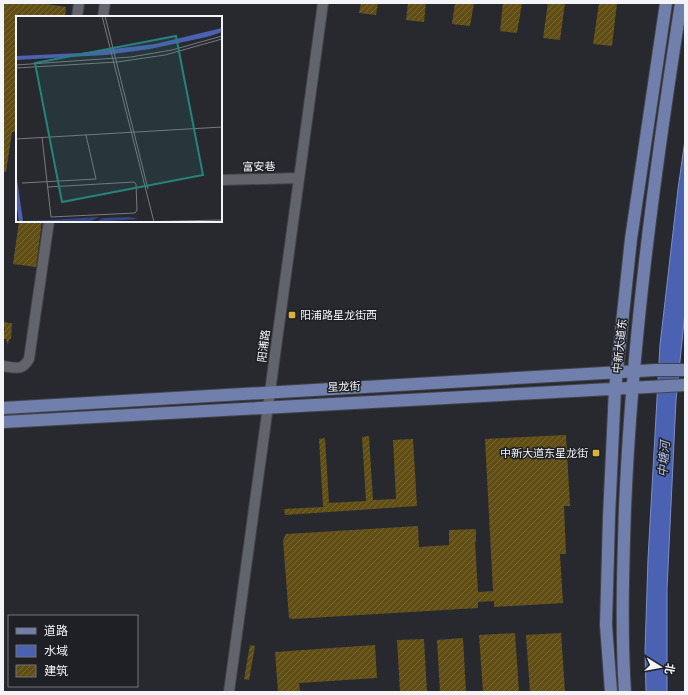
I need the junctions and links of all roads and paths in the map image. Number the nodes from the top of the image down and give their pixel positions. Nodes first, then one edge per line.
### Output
1 (79, 3) edge
2 (105, 3) edge
3 (323, 3) edge
4 (666, 3) edge
5 (681, 3) edge
6 (77, 16) edge
7 (103, 16) edge
8 (299, 178) junction
9 (222, 180) edge
10 (49, 222) edge
11 (3, 366) edge
12 (683, 370) edge
13 (633, 371) junction
14 (617, 373) junction
15 (682, 385) edge
16 (632, 387) junction
17 (615, 389) junction
18 (270, 392) junction
19 (268, 407) junction
20 (3, 408) edge
21 (3, 422) edge
22 (229, 692) edge
23 (611, 692) edge
24 (625, 692) edge

1 - 6 street
2 - 7 street
3 - 8 street, 阳浦路
4 - 14 main road, 中新大道东
5 - 13 main road, 中新大道东
8 - 9 street, 富安巷
8 - 18 street, 阳浦路
10 - 11 street
12 - 13 main road, 星龙街
13 - 14 main road, 星龙街
13 - 16 main road, 中新大道东
14 - 17 main road, 中新大道东
14 - 18 main road, 星龙街
15 - 16 main road, 星龙街
16 - 17 main road, 星龙街
16 - 24 main road, 中新大道东
17 - 19 main road, 星龙街
17 - 23 main road, 中新大道东
18 - 19 street, 阳浦路
18 - 20 main road, 星龙街
19 - 21 main road, 星龙街
19 - 22 street, 阳浦路

